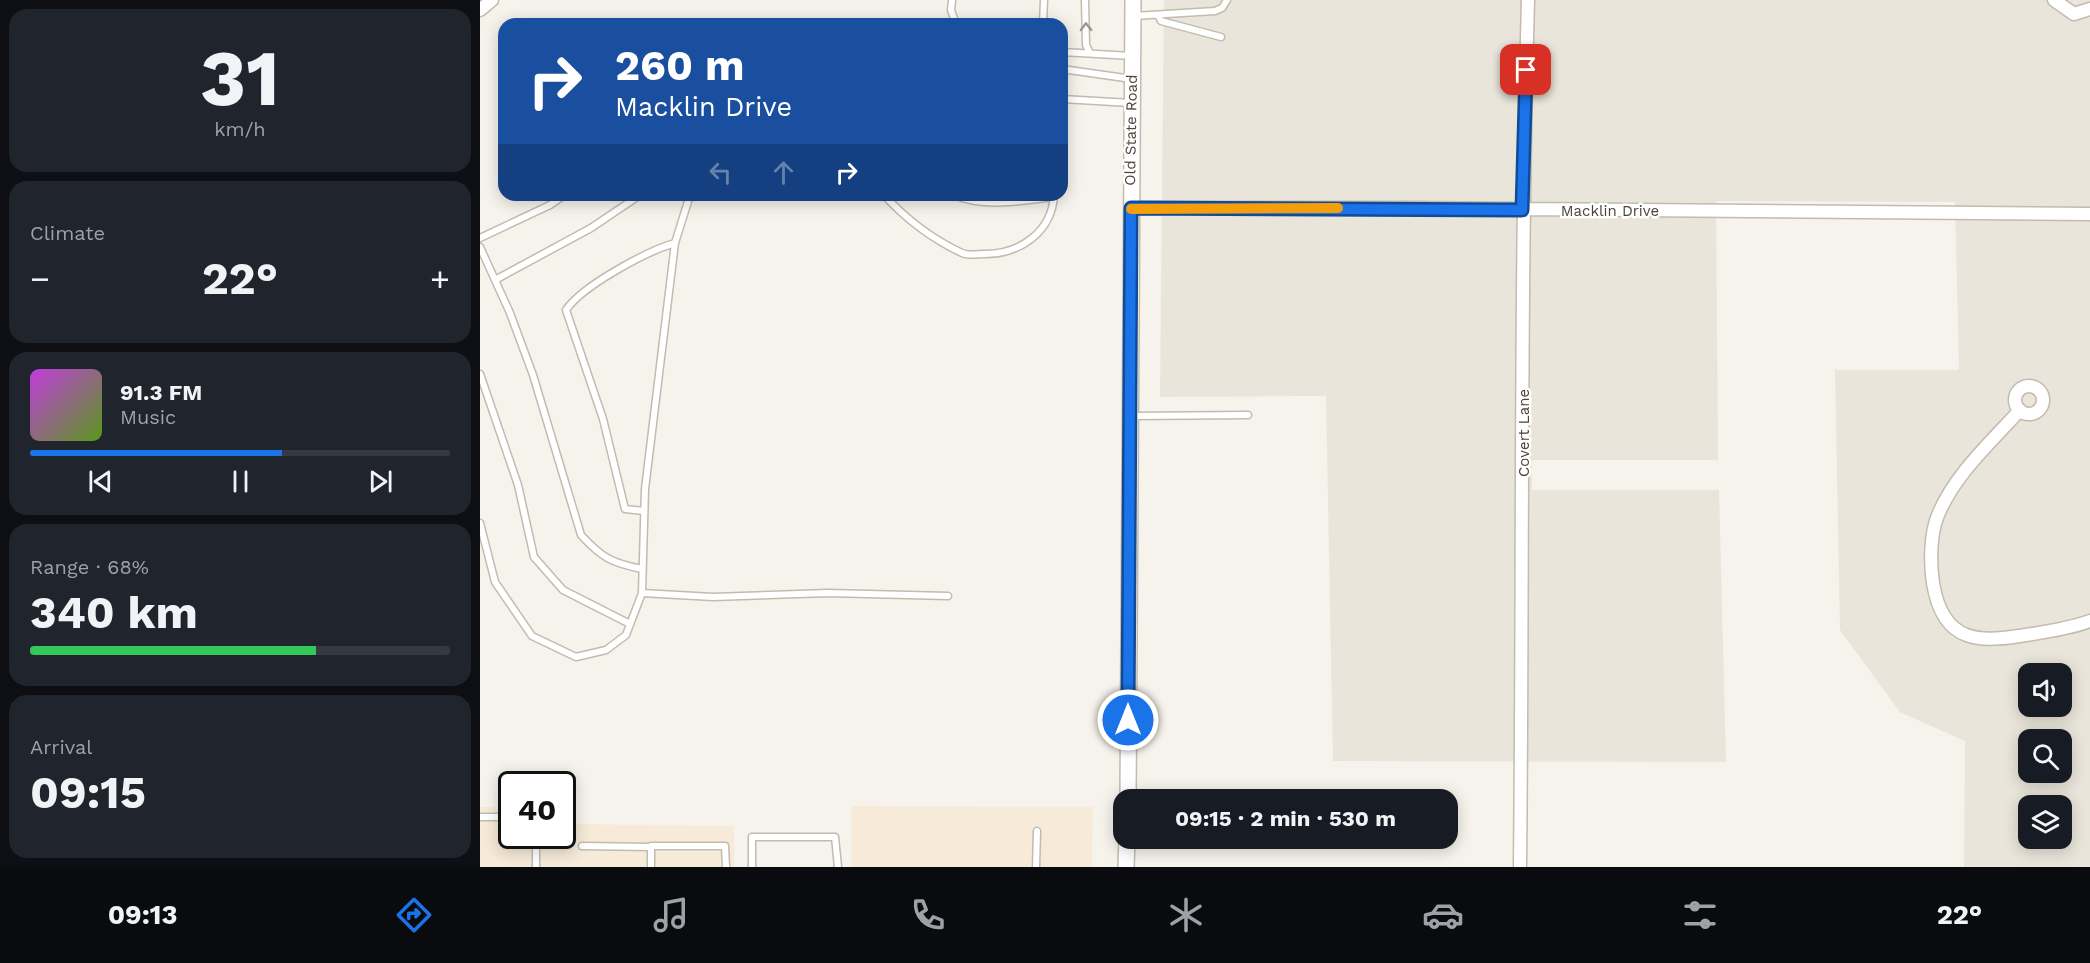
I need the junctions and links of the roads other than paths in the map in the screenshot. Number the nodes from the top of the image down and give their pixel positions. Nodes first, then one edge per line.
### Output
1 (492, 0) edge
2 (951, 0) edge
3 (1044, 0) edge
4 (1085, 0) edge
5 (1133, 0) edge
6 (1227, 0) edge
7 (1528, 0) edge
8 (2054, 0) edge
9 (2090, 9) edge
10 (480, 10) edge
11 (1158, 15) junction
12 (1132, 16) junction
13 (954, 18) edge
14 (1043, 18) edge
15 (1221, 37) dead end
16 (1068, 53) edge
17 (1090, 53) junction
18 (1132, 56) junction
19 (1068, 70) edge
20 (1132, 79) junction
21 (1068, 99) edge
22 (1132, 103) junction
23 (556, 201) edge
24 (631, 201) edge
25 (688, 201) edge
26 (890, 201) edge
27 (983, 201) edge
28 (1004, 201) edge
29 (1054, 201) edge
30 (1131, 208) junction
31 (1522, 210) junction
32 (2090, 214) edge
33 (480, 238) edge
34 (675, 243) junction
35 (480, 247) edge
36 (495, 279) junction
37 (480, 374) edge
38 (2020, 410) dead end
39 (1248, 415) dead end
40 (1130, 416) junction
41 (644, 511) junction
42 (480, 523) edge
43 (642, 569) junction
44 (642, 593) junction
45 (948, 596) dead end
46 (2090, 621) edge
47 (630, 624) junction
48 (1128, 789) edge
49 (480, 817) edge
50 (498, 817) edge
51 (1037, 831) dead end
52 (582, 846) dead end
53 (651, 847) junction
54 (536, 849) edge
55 (1127, 849) edge
56 (536, 867) edge
57 (651, 867) edge
58 (726, 867) edge
59 (752, 867) edge
60 (838, 867) edge
61 (1036, 867) edge
62 (1126, 867) edge
63 (1520, 867) edge

1 - 10 street
2 - 13 lane
3 - 14 lane
17 -> 4 lane
5 - 12 street, Old State Road
6 - 11 lane
7 - 31 street, Covert Lane
8 - 9 street
11 - 12 lane
11 - 15 lane
12 - 18 street, Old State Road
16 - 17 lane
17 - 18 lane
18 - 20 street, Old State Road
19 - 20 lane
20 - 22 street, Old State Road
21 - 22 lane
22 - 30 street, Old State Road
23 - 33 lane
24 - 36 lane
25 - 34 lane
26 - 29 lane
27 - 28 lane
30 - 31 street, Macklin Drive
30 - 40 street, Old State Road
31 - 32 street, Macklin Drive
31 - 63 street, Covert Lane
34 - 41 lane
34 - 41 lane
35 - 36 lane
36 - 43 lane
37 - 47 lane
38 - 46 street
39 - 40 lane
40 - 48 street, Old State Road
41 - 43 lane
42 - 47 lane
43 - 44 lane
44 - 45 lane
44 - 47 lane
49 - 50 lane
51 - 61 lane
52 - 53 lane
53 - 57 lane
53 - 58 lane
54 - 56 lane
55 - 62 street
59 - 60 lane

